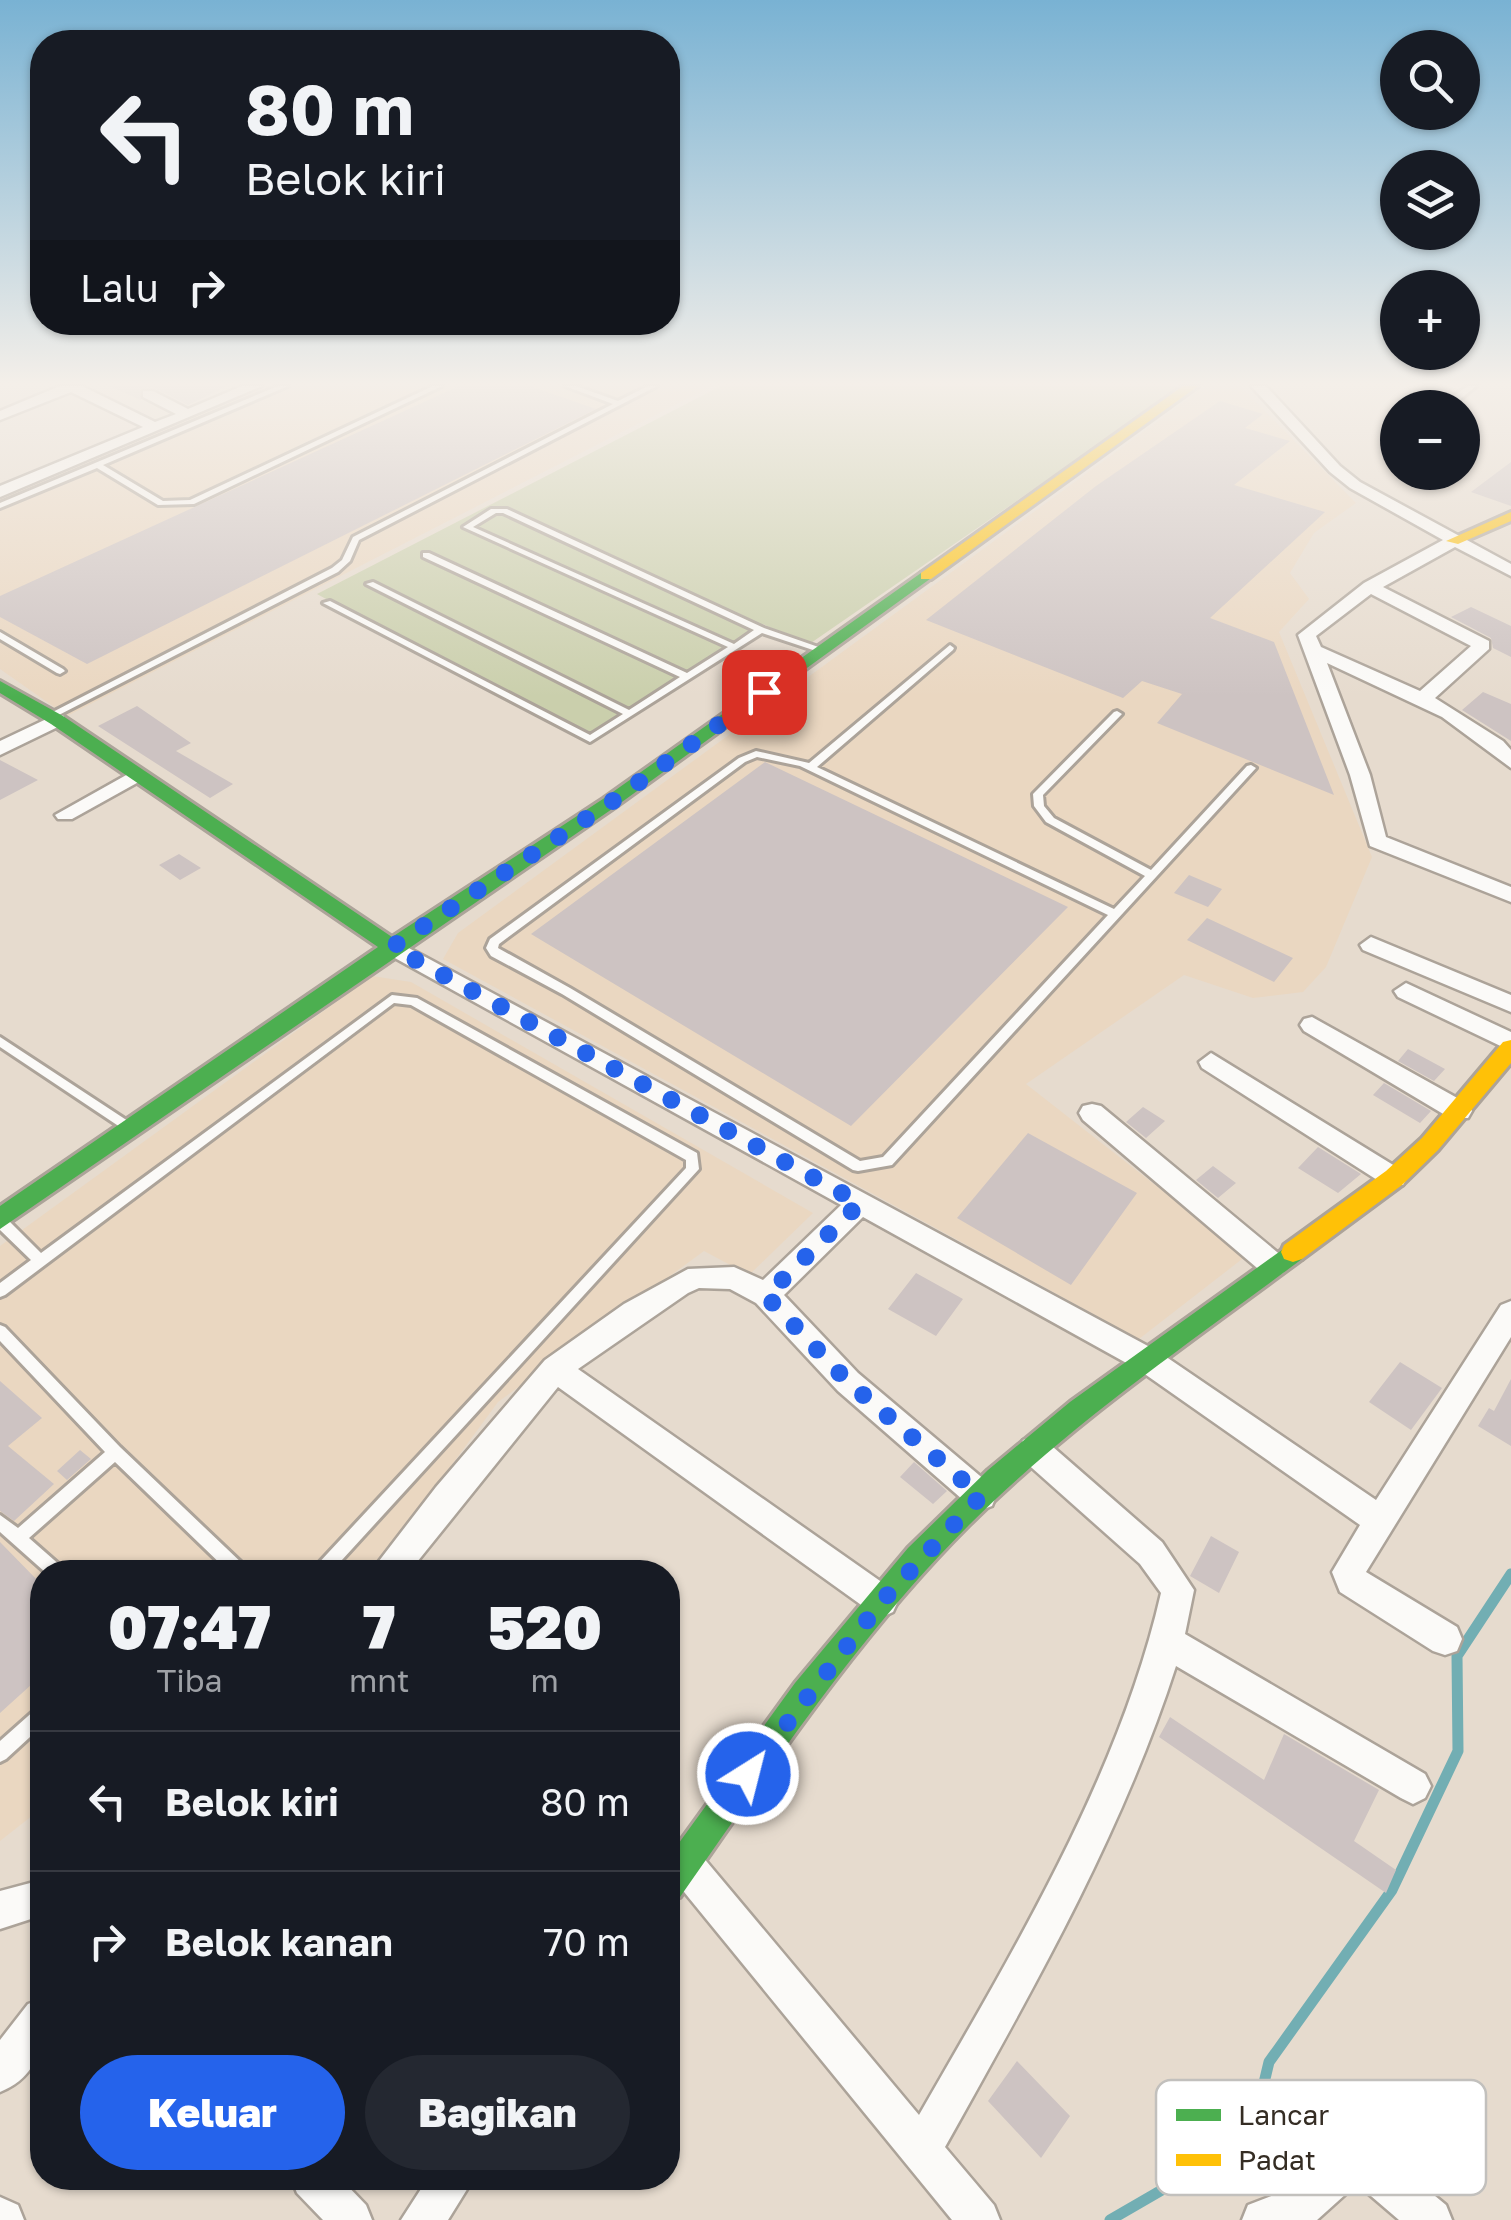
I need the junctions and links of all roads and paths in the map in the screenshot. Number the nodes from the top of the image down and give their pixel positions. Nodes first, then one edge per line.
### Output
1 (39, 490) edge
2 (139, 490) edge
3 (218, 490) edge
4 (453, 490) edge
5 (1047, 490) edge
6 (1362, 490) edge
7 (0, 506) edge
8 (1511, 516) edge
9 (1452, 541) junction
10 (426, 555) dead end
11 (1511, 570) edge
12 (370, 584) dead end
13 (1370, 587) junction
14 (327, 602) dead end
15 (761, 630) junction
16 (0, 635) edge
17 (734, 647) junction
18 (950, 648) dead end
19 (822, 650) junction
20 (1313, 650) junction
21 (60, 671) dead end
22 (687, 678) junction
23 (0, 686) edge
24 (1421, 700) junction
25 (630, 714) junction
26 (1117, 714) dead end
27 (53, 718) junction
28 (0, 749) edge
29 (1508, 750) edge
30 (810, 768) junction
31 (1250, 768) dead end
32 (137, 775) junction
33 (65, 815) dead end
34 (1152, 874) junction
35 (1511, 896) edge
36 (1115, 914) junction
37 (1371, 945) dead end
38 (392, 947) junction
39 (1406, 990) dead end
40 (1511, 1004) edge
41 (1312, 1025) dead end
42 (0, 1040) edge
43 (1511, 1045) edge
44 (1212, 1062) dead end
45 (1459, 1111) junction
46 (1092, 1113) dead end
47 (132, 1130) junction
48 (1394, 1178) junction
49 (860, 1203) junction
50 (0, 1220) edge
51 (40, 1261) junction
52 (1273, 1265) junction
53 (0, 1291) edge
54 (766, 1296) junction
55 (1511, 1313) edge
56 (0, 1331) edge
57 (1149, 1361) junction
58 (555, 1369) junction
59 (1034, 1450) junction
60 (114, 1452) junction
61 (981, 1496) junction
62 (1380, 1521) junction
63 (0, 1522) edge
64 (18, 1538) junction
65 (43, 1560) edge
66 (227, 1560) edge
67 (332, 1560) edge
68 (399, 1560) edge
69 (882, 1601) junction
70 (1445, 1639) dead end
71 (1167, 1642) junction
72 (30, 1726) edge
73 (0, 1754) edge
74 (1413, 1786) dead end
75 (680, 1868) edge
76 (680, 1878) edge
77 (30, 1901) edge
78 (0, 1910) edge
79 (30, 2033) edge
80 (0, 2072) edge
81 (922, 2149) junction
82 (323, 2190) edge
83 (444, 2190) edge
84 (1315, 2195) edge
85 (1402, 2195) edge
86 (351, 2220) edge
87 (422, 2220) edge
88 (978, 2220) edge
89 (1263, 2220) edge
90 (1431, 2220) edge

1 - 7 lane
2 - 3 lane
4 - 27 lane
5 - 19 street
6 - 9 street
8 - 9 street
9 - 11 street
9 - 13 street
10 - 22 lane
12 - 25 lane
13 - 20 street
13 - 24 street
14 - 25 lane
15 - 17 lane
15 - 17 lane
15 - 19 lane
16 - 21 lane
17 - 22 lane
18 - 30 lane
19 - 38 street
20 - 24 street
20 - 35 street
22 - 25 lane
23 - 27 street
24 - 29 street
26 - 34 lane
27 - 28 street
27 - 32 street
30 - 36 lane
30 - 36 lane
31 - 34 lane
32 - 33 street
32 - 38 street
34 - 36 lane
37 - 40 street
38 - 47 street
38 - 49 street
39 - 43 street
41 - 45 street
42 - 47 lane
43 - 45 street
44 - 48 street
45 - 48 street
46 - 52 street
47 - 50 street
48 - 52 street
49 - 54 street
49 - 57 street
50 - 51 lane
51 - 53 lane
51 - 67 lane
52 - 57 street
54 - 58 street
54 - 61 street
55 - 62 street
56 - 60 lane
57 - 59 street
57 - 62 street
58 - 68 street
58 - 69 street
59 - 61 street
59 - 71 street
60 - 64 lane
60 - 66 lane
61 - 69 street
62 - 70 street
63 - 64 lane
64 - 65 lane
69 - 75 street
71 - 74 street
71 - 81 street
72 - 73 lane
76 - 81 street
77 - 78 street
79 - 80 street
81 - 88 street
82 - 86 street
83 - 87 street
84 - 89 street
85 - 90 street

